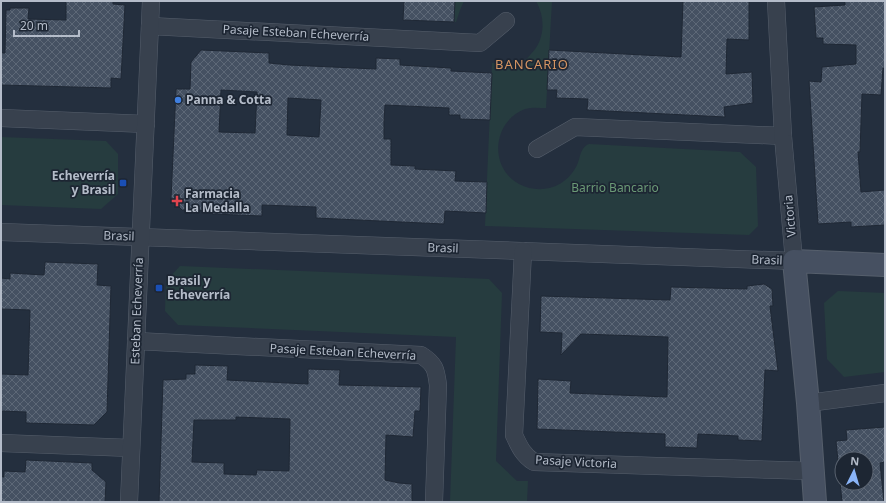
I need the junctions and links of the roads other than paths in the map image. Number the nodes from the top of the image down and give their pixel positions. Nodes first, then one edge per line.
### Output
1 (151, 1) edge
2 (776, 1) edge
3 (506, 21) dead end
4 (150, 26) junction
5 (1, 118) edge
6 (146, 124) junction
7 (783, 136) junction
8 (537, 148) dead end
9 (1, 232) edge
10 (140, 237) junction
11 (523, 251) junction
12 (794, 261) junction
13 (885, 265) edge
14 (136, 341) junction
15 (885, 393) edge
16 (808, 403) junction
17 (1, 443) edge
18 (131, 448) junction
19 (812, 471) junction
20 (129, 502) edge
21 (434, 502) edge
22 (815, 502) edge

1 - 4 street, Esteban Echeverría
2 - 7 street, Victoria
3 - 4 street, Pasaje Esteban Echeverría
4 - 6 street, Esteban Echeverría
5 - 6 street
6 - 10 street, Esteban Echeverría
7 - 8 street
7 - 12 street, Victoria
9 - 10 street, Brasil
10 - 11 street, Brasil
10 - 14 street, Esteban Echeverría
11 - 12 street, Brasil
11 - 19 street, Pasaje Victoria
12 - 13 street, Brasil
12 - 16 street, Victoria
14 - 18 street, Esteban Echeverría
14 - 21 street, Pasaje Esteban Echeverría
15 - 16 street
16 - 19 street, Victoria
17 - 18 street
18 - 20 street, Esteban Echeverría
19 - 22 street, Victoria

